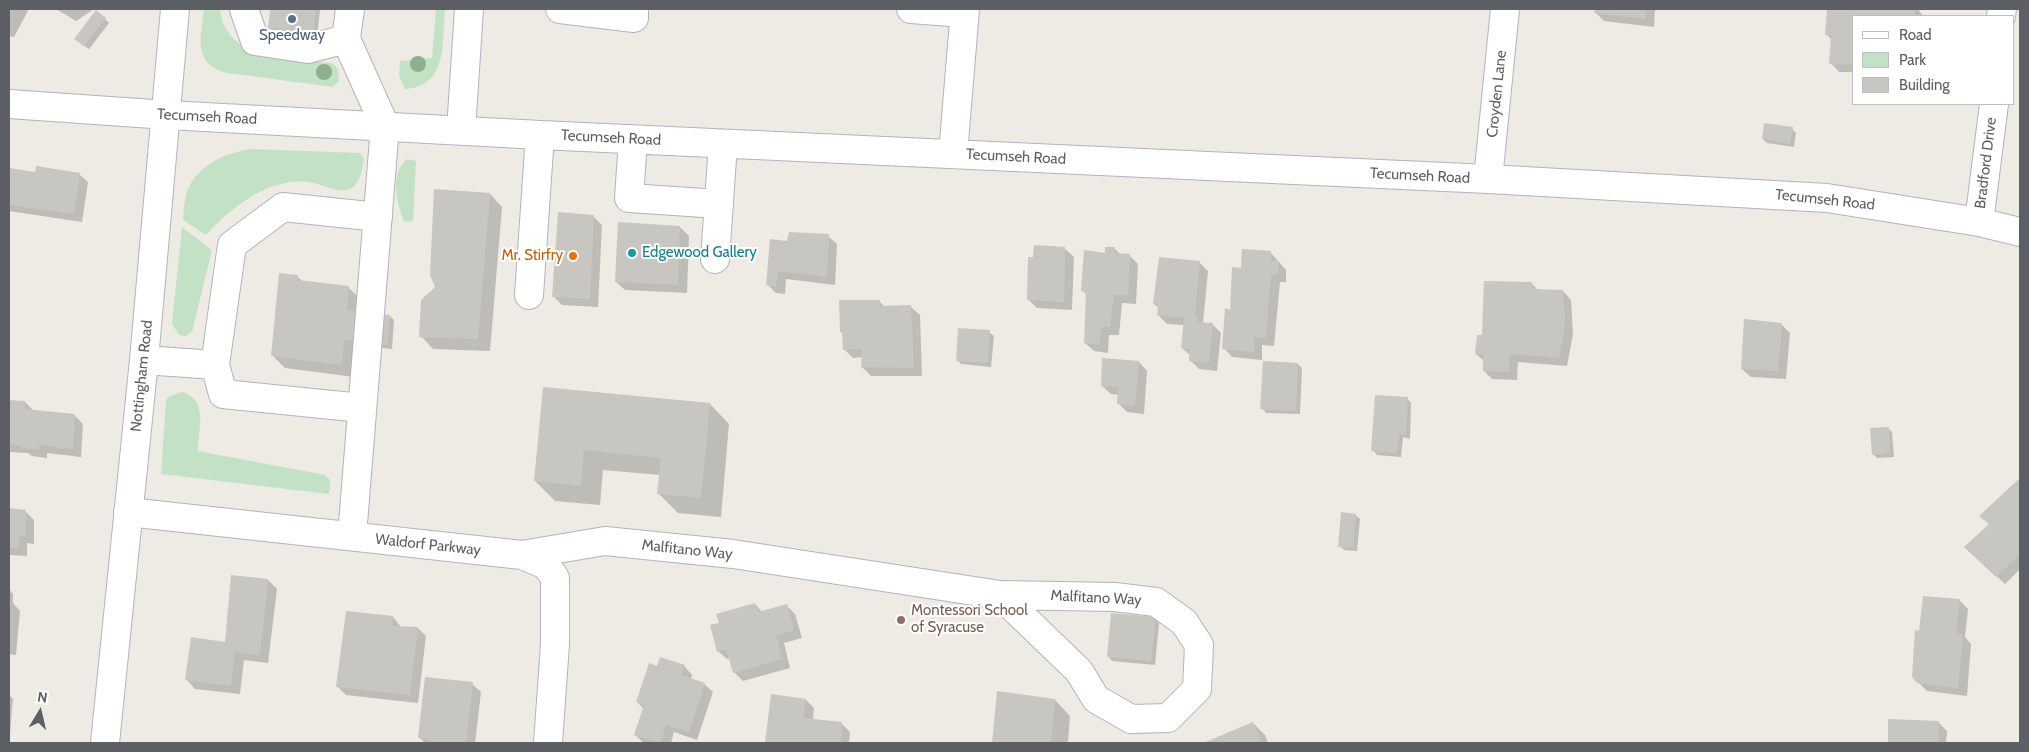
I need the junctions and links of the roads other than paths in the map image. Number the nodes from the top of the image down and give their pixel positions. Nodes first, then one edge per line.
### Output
1 (176, 9) edge
2 (244, 9) edge
3 (350, 9) edge
4 (469, 9) edge
5 (560, 9) edge
6 (634, 9) edge
7 (910, 9) edge
8 (1505, 9) edge
9 (964, 11) edge
10 (346, 39) junction
11 (9, 104) edge
12 (1994, 105) edge
13 (167, 115) junction
14 (385, 126) junction
15 (462, 130) junction
16 (540, 135) junction
17 (633, 140) junction
18 (723, 144) junction
19 (953, 154) junction
20 (1488, 179) junction
21 (719, 204) junction
22 (378, 217) junction
23 (1979, 222) junction
24 (2020, 232) edge
25 (715, 259) dead end
26 (529, 295) dead end
27 (144, 360) junction
28 (215, 365) junction
29 (362, 408) junction
30 (128, 512) junction
31 (352, 536) junction
32 (522, 555) junction
33 (1000, 596) junction
34 (105, 743) edge
35 (548, 743) edge

1 - 13 street, Nottingham Road
2 - 10 street
3 - 10 street
4 - 15 street
5 - 6 street
7 - 9 street
8 - 20 street, Croyden Lane
9 - 19 street
10 - 14 street
11 - 13 street, Tecumseh Road
12 - 23 street, Bradford Drive
13 - 14 street, Tecumseh Road
13 - 27 street, Nottingham Road
14 - 15 street, Tecumseh Road
14 - 22 street
15 - 16 street, Tecumseh Road
16 - 17 street, Tecumseh Road
16 - 26 street
17 - 18 street, Tecumseh Road
17 - 21 street
18 - 19 street, Tecumseh Road
18 - 21 street
19 - 20 street, Tecumseh Road
20 - 23 street, Tecumseh Road
21 - 25 street
22 - 28 street
22 - 29 street
23 - 24 street, Tecumseh Road
27 - 28 street
27 - 30 street, Nottingham Road
28 - 29 street
29 - 31 street
30 - 31 street, Waldorf Parkway
30 - 34 street, Nottingham Road
31 - 32 street, Waldorf Parkway
32 - 33 street, Malfitano Way
32 - 35 street, Waldorf Parkway
33 - 33 street, Malfitano Way

